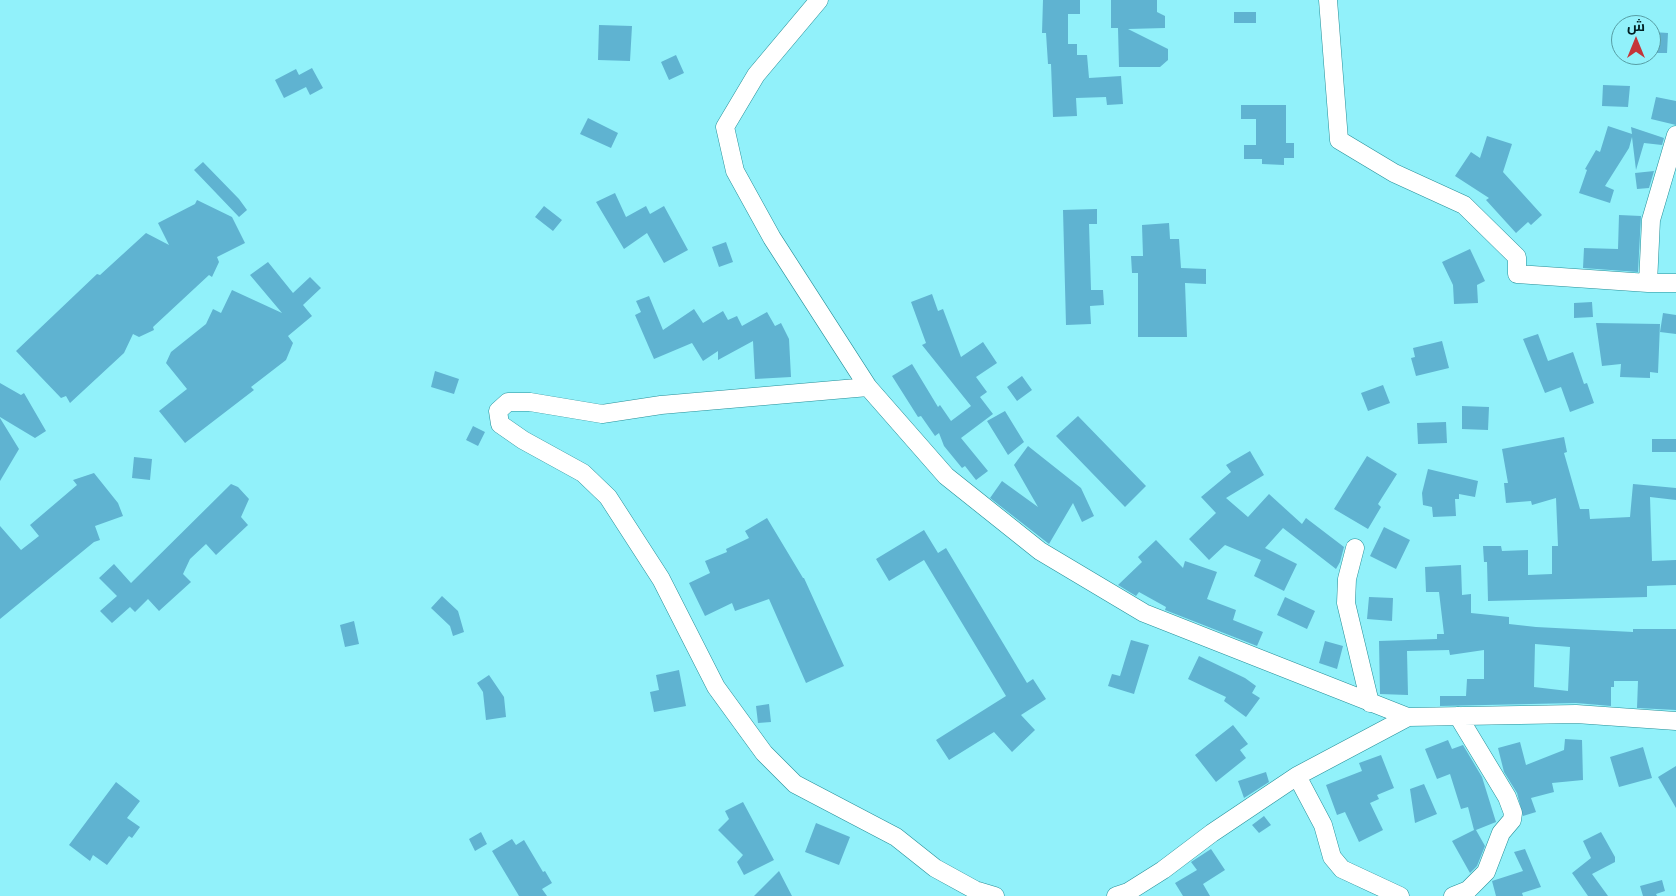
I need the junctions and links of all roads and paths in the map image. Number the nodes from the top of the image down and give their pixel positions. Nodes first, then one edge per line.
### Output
1 (819, 0) edge
2 (1328, 0) edge
3 (1676, 135) edge
4 (1648, 283) junction
5 (1676, 283) edge
6 (868, 387) junction
7 (1355, 548) dead end
8 (1370, 703) junction
9 (1458, 716) junction
10 (1408, 717) junction
11 (1676, 721) edge
12 (1297, 776) junction
13 (1150, 878) junction
14 (1392, 895) edge
15 (995, 896) edge
16 (1116, 896) edge
17 (1134, 896) edge
18 (1453, 896) edge

1 - 6 street
2 - 4 street
3 - 4 street
4 - 5 street
6 - 8 street
6 - 15 street
7 - 8 street
8 - 10 street
9 - 10 street
9 - 11 street
9 - 18 street
10 - 12 street
12 - 13 street
12 - 14 street
13 - 16 street
13 - 17 street

